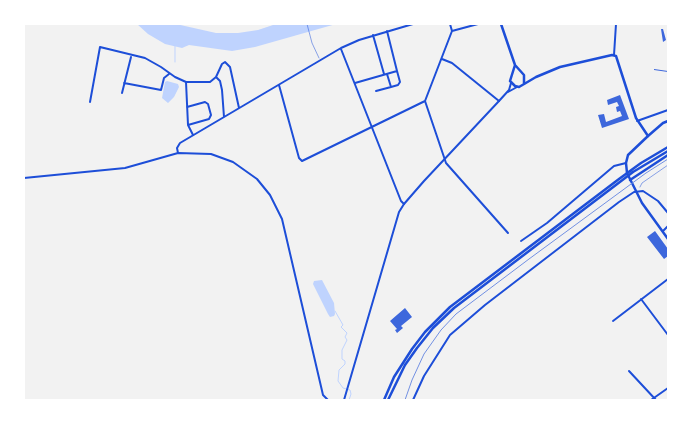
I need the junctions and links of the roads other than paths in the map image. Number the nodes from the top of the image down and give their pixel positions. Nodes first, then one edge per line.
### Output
1 (413, 24) edge
2 (450, 24) edge
3 (478, 24) edge
4 (502, 24) edge
5 (616, 24) edge
6 (387, 31) junction
7 (452, 31) junction
8 (373, 36) junction
9 (341, 48) junction
10 (614, 55) junction
11 (131, 56) junction
12 (442, 59) junction
13 (515, 65) junction
14 (397, 71) junction
15 (520, 72) junction
16 (514, 73) junction
17 (169, 74) junction
18 (386, 74) junction
19 (524, 75) junction
20 (536, 76) junction
21 (216, 77) junction
22 (186, 82) junction
23 (124, 83) junction
24 (355, 83) junction
25 (511, 83) junction
26 (524, 84) junction
27 (279, 85) junction
28 (391, 87) junction
29 (517, 87) junction
30 (376, 91) dead end
31 (122, 93) dead end
32 (506, 93) junction
33 (425, 101) junction
34 (499, 101) junction
35 (90, 102) dead end
36 (186, 108) junction
37 (239, 108) junction
38 (668, 110) edge
39 (224, 117) junction
40 (637, 120) junction
41 (668, 121) edge
42 (188, 125) junction
43 (372, 126) junction
44 (193, 136) junction
45 (648, 136) junction
46 (668, 149) edge
47 (178, 153) junction
48 (668, 156) edge
49 (444, 160) junction
50 (626, 165) junction
51 (24, 178) edge
52 (630, 180) junction
53 (404, 204) junction
54 (668, 213) edge
55 (668, 226) edge
56 (662, 231) junction
57 (508, 233) dead end
58 (668, 240) edge
59 (521, 241) dead end
60 (668, 279) edge
61 (641, 299) junction
62 (614, 321) dead end
63 (668, 335) edge
64 (630, 371) dead end
65 (668, 388) edge
66 (328, 400) edge
67 (344, 400) edge
68 (384, 400) edge
69 (388, 400) edge
70 (413, 400) edge
71 (653, 400) edge

1 - 6 street
2 - 7 street
3 - 7 street
4 - 13 main road
5 - 10 street
6 - 8 street
6 - 14 street
7 - 12 street
8 - 9 street
8 - 18 street
9 - 24 street
9 - 27 street
10 - 20 main road
10 - 40 main road
11 - 17 street
11 - 23 street
11 - 35 street
12 - 33 street
12 - 34 street
13 - 15 main road
13 - 16 main road
14 - 18 street
14 - 28 street
15 - 16 main road
15 - 19 main road
16 - 25 main road
17 - 22 street
17 - 23 street
18 - 24 street
18 - 28 street
19 - 20 main road
19 - 26 main road
20 - 26 main road
21 - 22 street
21 - 37 street
21 - 39 street
22 - 36 street
23 - 31 street
24 - 43 street
25 - 29 main road
25 - 32 street
26 - 29 main road
27 - 37 street
27 - 43 street
28 - 30 street
29 - 32 street
32 - 34 street
33 - 43 street
33 - 49 street
34 - 49 street
36 - 42 street
36 - 42 street
37 - 39 street
38 - 40 street
39 - 44 street
40 - 45 main road
41 - 45 main road
42 - 44 street
43 - 53 street
44 - 47 street
45 - 50 main road
46 - 68 main road
46 - 69 main road
47 - 51 street
47 - 66 street
48 - 52 main road
49 - 53 street
49 - 57 street
50 - 52 main road
50 - 59 street
52 - 56 main road
53 - 67 street
54 - 70 street
55 - 56 street
56 - 58 main road
60 - 61 street
61 - 62 street
61 - 63 street
64 - 71 street
65 - 71 street

